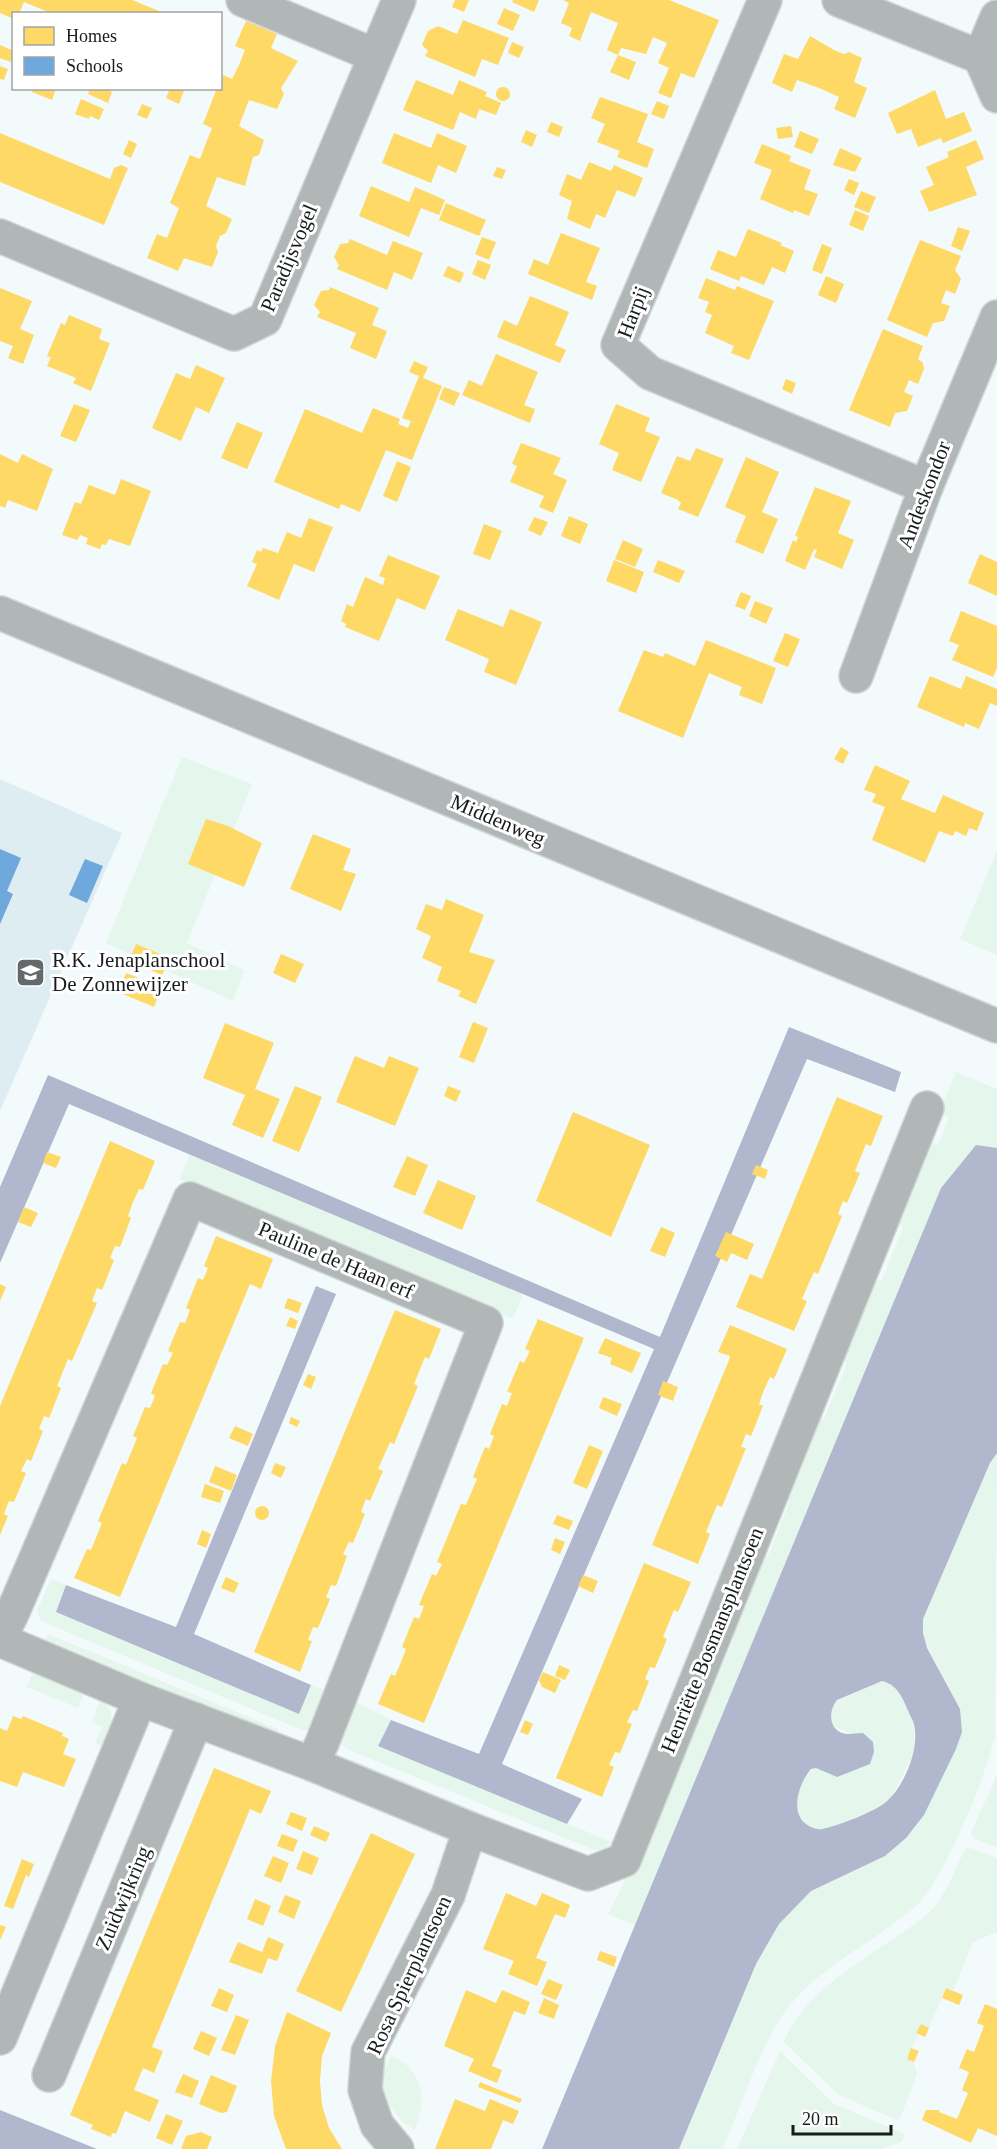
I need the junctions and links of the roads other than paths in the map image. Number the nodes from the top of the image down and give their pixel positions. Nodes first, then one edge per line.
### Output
1 (243, 0) edge
2 (399, 0) edge
3 (765, 0) edge
4 (839, 0) edge
5 (997, 17) edge
6 (374, 55) junction
7 (980, 57) junction
8 (997, 96) edge
9 (0, 236) edge
10 (997, 317) edge
11 (926, 487) junction
12 (0, 613) edge
13 (856, 676) dead end
14 (997, 1026) edge
15 (927, 1108) dead end
16 (0, 1639) edge
17 (140, 1699) junction
18 (196, 1720) junction
19 (312, 1764) junction
20 (470, 1829) junction
21 (0, 2038) edge
22 (48, 2075) dead end
23 (397, 2149) edge

1 - 6 street
2 - 6 street, Paradijsvogel
3 - 11 street, Harpij
4 - 7 street
5 - 7 street
6 - 9 street, Paradijsvogel
7 - 8 street
10 - 11 street, Andeskondor
11 - 13 street, Andeskondor
12 - 14 street, Middenweg
15 - 20 street, Henriëtte Bosmansplantsoen
16 - 17 street
16 - 19 street, Pauline de Haan erf
17 - 18 street
17 - 21 street
18 - 19 street
18 - 22 street, Zuidwijkring
19 - 20 street, Henriëtte Bosmansplantsoen
20 - 23 street, Rosa Spierplantsoen

